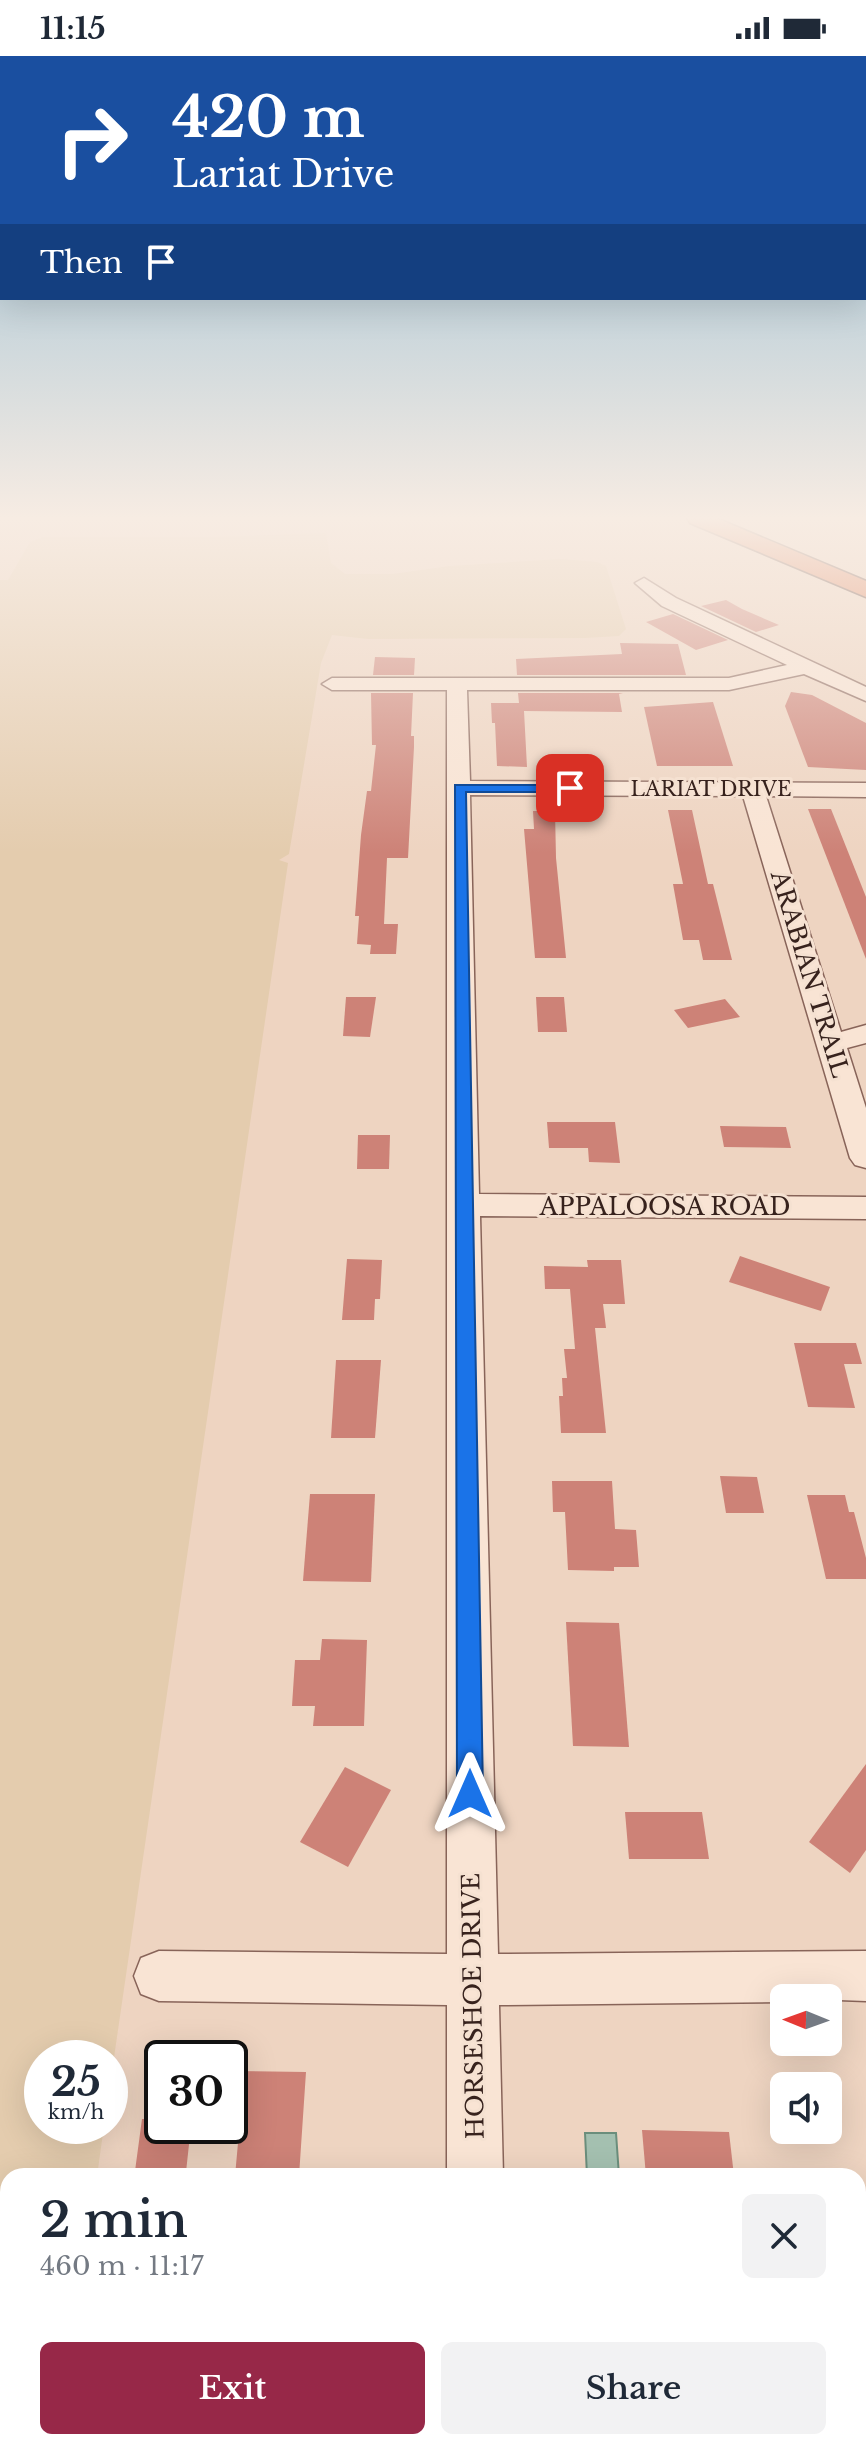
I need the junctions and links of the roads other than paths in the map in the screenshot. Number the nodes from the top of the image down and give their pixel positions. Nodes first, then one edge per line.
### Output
1 (728, 630) edge
2 (807, 667) junction
3 (332, 684) dead end
4 (457, 684) junction
5 (866, 695) edge
6 (459, 788) junction
7 (752, 789) junction
8 (866, 790) edge
9 (866, 1034) edge
10 (833, 1043) junction
11 (866, 1158) edge
12 (464, 1205) junction
13 (866, 1208) edge
14 (159, 1976) dead end
15 (866, 1976) edge
16 (472, 1980) junction
17 (475, 2168) edge

1 - 2 street
2 - 4 street
2 - 5 street
3 - 4 street
4 - 6 street, HORSESHOE DRIVE
6 - 7 street, LARIAT DRIVE
6 - 12 street, HORSESHOE DRIVE
7 - 8 street, LARIAT DRIVE
7 - 10 street, ARABIAN TRAIL
9 - 10 street
10 - 11 street, ARABIAN TRAIL
12 - 13 street, APPALOOSA ROAD
12 - 16 street, HORSESHOE DRIVE
14 - 16 street
15 - 16 street
16 - 17 street, HORSESHOE DRIVE

